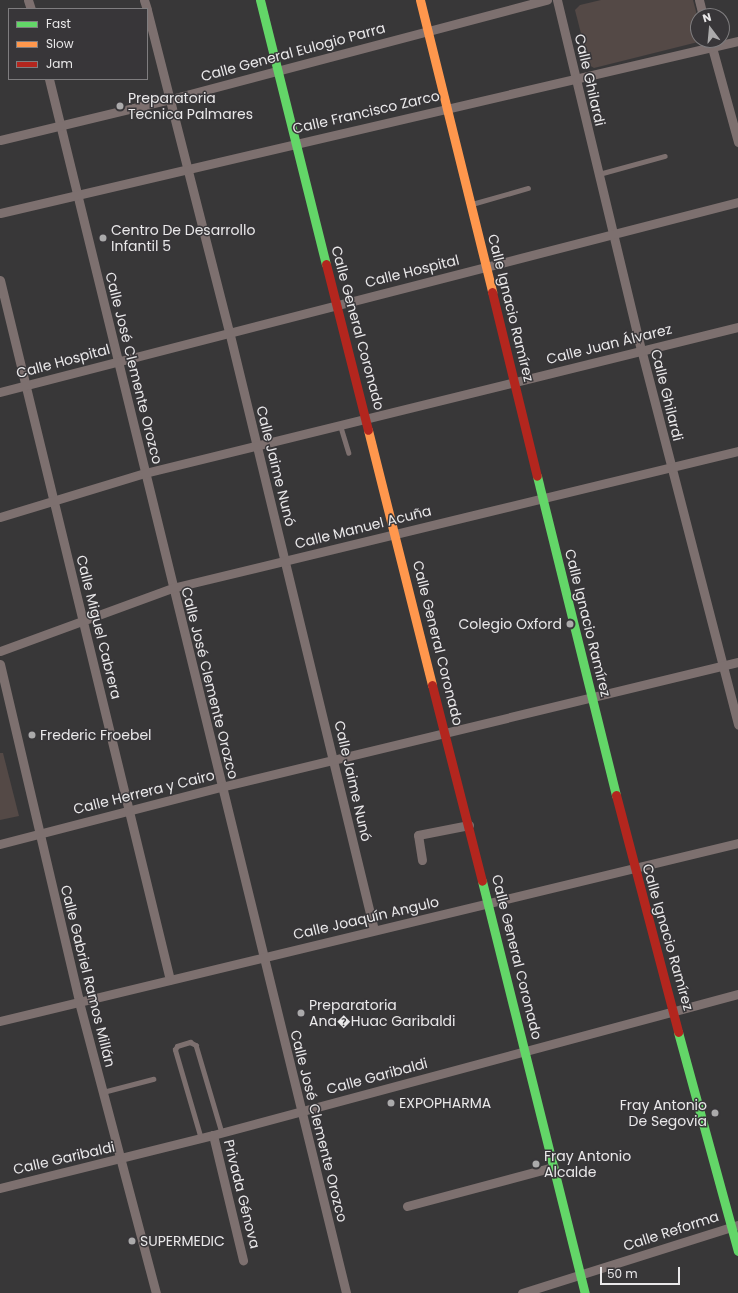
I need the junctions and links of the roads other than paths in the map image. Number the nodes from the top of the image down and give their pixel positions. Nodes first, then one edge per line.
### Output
1 (260, 0) edge
2 (420, 0) edge
3 (547, 0) edge
4 (557, 0) edge
5 (148, 14) edge
6 (428, 30) junction
7 (695, 48) edge
8 (712, 48) edge
9 (278, 71) junction
10 (575, 77) junction
11 (49, 80) edge
12 (171, 99) junction
13 (448, 107) junction
14 (61, 126) junction
15 (0, 140) edge
16 (738, 142) edge
17 (294, 143) junction
18 (665, 156) dead end
19 (187, 170) junction
20 (599, 174) junction
21 (528, 188) dead end
22 (77, 195) junction
23 (738, 202) edge
24 (472, 204) junction
25 (0, 213) edge
26 (613, 233) junction
27 (486, 266) junction
28 (0, 280) edge
29 (338, 304) junction
30 (738, 327) edge
31 (229, 331) junction
32 (641, 349) junction
33 (117, 361) junction
34 (515, 382) junction
35 (24, 386) junction
36 (0, 392) edge
37 (368, 418) junction
38 (340, 424) junction
39 (257, 445) junction
40 (738, 451) edge
41 (349, 453) dead end
42 (671, 467) junction
43 (145, 473) junction
44 (543, 498) junction
45 (53, 500) junction
46 (0, 517) edge
47 (396, 534) junction
48 (285, 561) junction
49 (172, 588) junction
50 (84, 620) junction
51 (0, 650) edge
52 (738, 662) edge
53 (0, 664) edge
54 (723, 666) junction
55 (592, 697) junction
56 (738, 725) edge
57 (446, 733) junction
58 (334, 760) junction
59 (220, 787) junction
60 (128, 810) junction
61 (469, 825) junction
62 (38, 834) junction
63 (738, 843) edge
64 (0, 844) edge
65 (422, 860) dead end
66 (634, 869) junction
67 (489, 904) junction
68 (374, 930) junction
69 (263, 957) junction
70 (170, 980) junction
71 (738, 994) edge
72 (79, 1002) junction
73 (674, 1012) junction
74 (0, 1021) edge
75 (526, 1051) junction
76 (153, 1079) dead end
77 (103, 1092) junction
78 (301, 1111) junction
79 (218, 1134) junction
80 (201, 1139) junction
81 (122, 1159) junction
82 (554, 1167) junction
83 (0, 1188) edge
84 (407, 1206) dead end
85 (735, 1226) edge
86 (738, 1251) edge
87 (243, 1260) dead end
88 (580, 1274) junction
89 (156, 1293) edge
90 (346, 1293) edge
91 (522, 1293) edge
92 (586, 1293) edge

1 - 9 street, Calle General Coronado
2 - 6 street, Calle Ignacio Ramírez
3 - 6 street, Calle General Eulogio Parra
4 - 10 street, Calle Ghilardi
5 - 12 street, Calle Jaime Nunó
6 - 9 street, Calle General Eulogio Parra
6 - 13 street, Calle Ignacio Ramírez
7 - 10 street, Calle Francisco Zarco
8 - 16 street
9 - 12 street, Calle General Eulogio Parra
9 - 17 street, Calle General Coronado
10 - 13 street, Calle Francisco Zarco
10 - 20 street, Calle Ghilardi
11 - 14 street, Calle José Clemente Orozco
12 - 14 street, Calle General Eulogio Parra
12 - 19 street, Calle Jaime Nunó
13 - 17 street, Calle Francisco Zarco
13 - 24 street, Calle Ignacio Ramírez
14 - 15 street, Calle General Eulogio Parra
14 - 22 street, Calle José Clemente Orozco
17 - 19 street, Calle Francisco Zarco
17 - 29 street, Calle General Coronado
18 - 20 lane
19 - 22 street, Calle Francisco Zarco
19 - 31 street, Calle Jaime Nunó
20 - 26 street, Calle Ghilardi
21 - 24 lane
22 - 25 street, Calle Francisco Zarco
22 - 33 street, Calle José Clemente Orozco
23 - 26 street, Calle Hospital
24 - 27 street, Calle Ignacio Ramírez
26 - 27 street, Calle Hospital
26 - 32 street, Calle Ghilardi
27 - 29 street, Calle Hospital
27 - 34 street, Calle Ignacio Ramírez
28 - 35 street, Calle Miguel Cabrera
29 - 31 street, Calle Hospital
29 - 37 street, Calle General Coronado
30 - 32 street, Calle Juan Álvarez
31 - 33 street, Calle Hospital
31 - 39 street, Calle Jaime Nunó
32 - 34 street, Calle Juan Álvarez
32 - 42 street, Calle Ghilardi
33 - 35 street, Calle Hospital
33 - 43 street, Calle José Clemente Orozco
34 - 37 street, Calle Juan Álvarez
34 - 44 street, Calle Ignacio Ramírez
35 - 36 street, Calle Hospital
35 - 45 street, Calle Miguel Cabrera
37 - 38 street, Calle Juan Álvarez
37 - 47 street, Calle General Coronado
38 - 39 street, Calle Juan Álvarez
38 - 41 lane
39 - 43 street, Calle Juan Álvarez
39 - 48 street, Calle Jaime Nunó
40 - 42 street, Calle Manuel Acuña
42 - 44 street, Calle Manuel Acuña
42 - 54 street, Calle Ghilardi
43 - 45 street, Calle Juan Álvarez
43 - 49 street, Calle José Clemente Orozco
44 - 47 street, Calle Manuel Acuña
44 - 55 street, Calle Ignacio Ramírez
45 - 46 street, Calle Juan Álvarez
45 - 50 street, Calle Miguel Cabrera
47 - 48 street, Calle Manuel Acuña
47 - 57 street, Calle General Coronado
48 - 49 street, Calle Manuel Acuña
48 - 58 street, Calle Jaime Nunó
49 - 50 street, Calle Manuel Acuña
49 - 59 street, Calle José Clemente Orozco
50 - 51 street, Calle Manuel Acuña
50 - 60 street, Calle Miguel Cabrera
52 - 54 street, Calle Herrera y Cairo
53 - 62 street, Calle Gabriel Ramos Millán
54 - 55 street, Calle Herrera y Cairo
54 - 56 street, Calle Ghilardi
55 - 57 street, Calle Herrera y Cairo
55 - 66 street, Calle Ignacio Ramírez
57 - 58 street, Calle Herrera y Cairo
57 - 61 street, Calle General Coronado
58 - 59 street, Calle Herrera y Cairo
58 - 68 street, Calle Jaime Nunó
59 - 60 street, Calle Herrera y Cairo
59 - 69 street, Calle José Clemente Orozco
60 - 62 street, Calle Herrera y Cairo
60 - 70 street, Calle Miguel Cabrera
61 - 65 street
61 - 67 street, Calle General Coronado
62 - 64 street, Calle Herrera y Cairo
62 - 72 street, Calle Gabriel Ramos Millán
63 - 66 street, Calle Joaquín Angulo
66 - 67 street, Calle Joaquín Angulo
66 - 73 street, Calle Ignacio Ramírez
67 - 68 street, Calle Joaquín Angulo
67 - 75 street, Calle General Coronado
68 - 69 street, Calle Joaquín Angulo
69 - 70 street, Calle Joaquín Angulo
69 - 78 street, Calle José Clemente Orozco
70 - 72 street, Calle Joaquín Angulo
71 - 73 street, Calle Garibaldi
72 - 74 street, Calle Joaquín Angulo
72 - 77 street, Calle Gabriel Ramos Millán
73 - 75 street, Calle Garibaldi
73 - 85 street, Calle Ignacio Ramírez
75 - 78 street, Calle Garibaldi
75 - 82 street, Calle General Coronado
76 - 77 lane
77 - 81 street, Calle Gabriel Ramos Millán
78 - 79 street, Calle Garibaldi
78 - 90 street, Calle José Clemente Orozco
79 - 80 street, Calle Garibaldi
79 - 80 lane
79 - 87 street, Privada Génova
80 - 81 street, Calle Garibaldi
81 - 83 street, Calle Garibaldi
81 - 89 street, Calle Gabriel Ramos Millán
82 - 84 street
82 - 88 street, Calle General Coronado
85 - 86 street, Calle Ignacio Ramírez
85 - 88 street, Calle Reforma
88 - 91 street, Calle Reforma
88 - 92 street, Calle General Coronado

